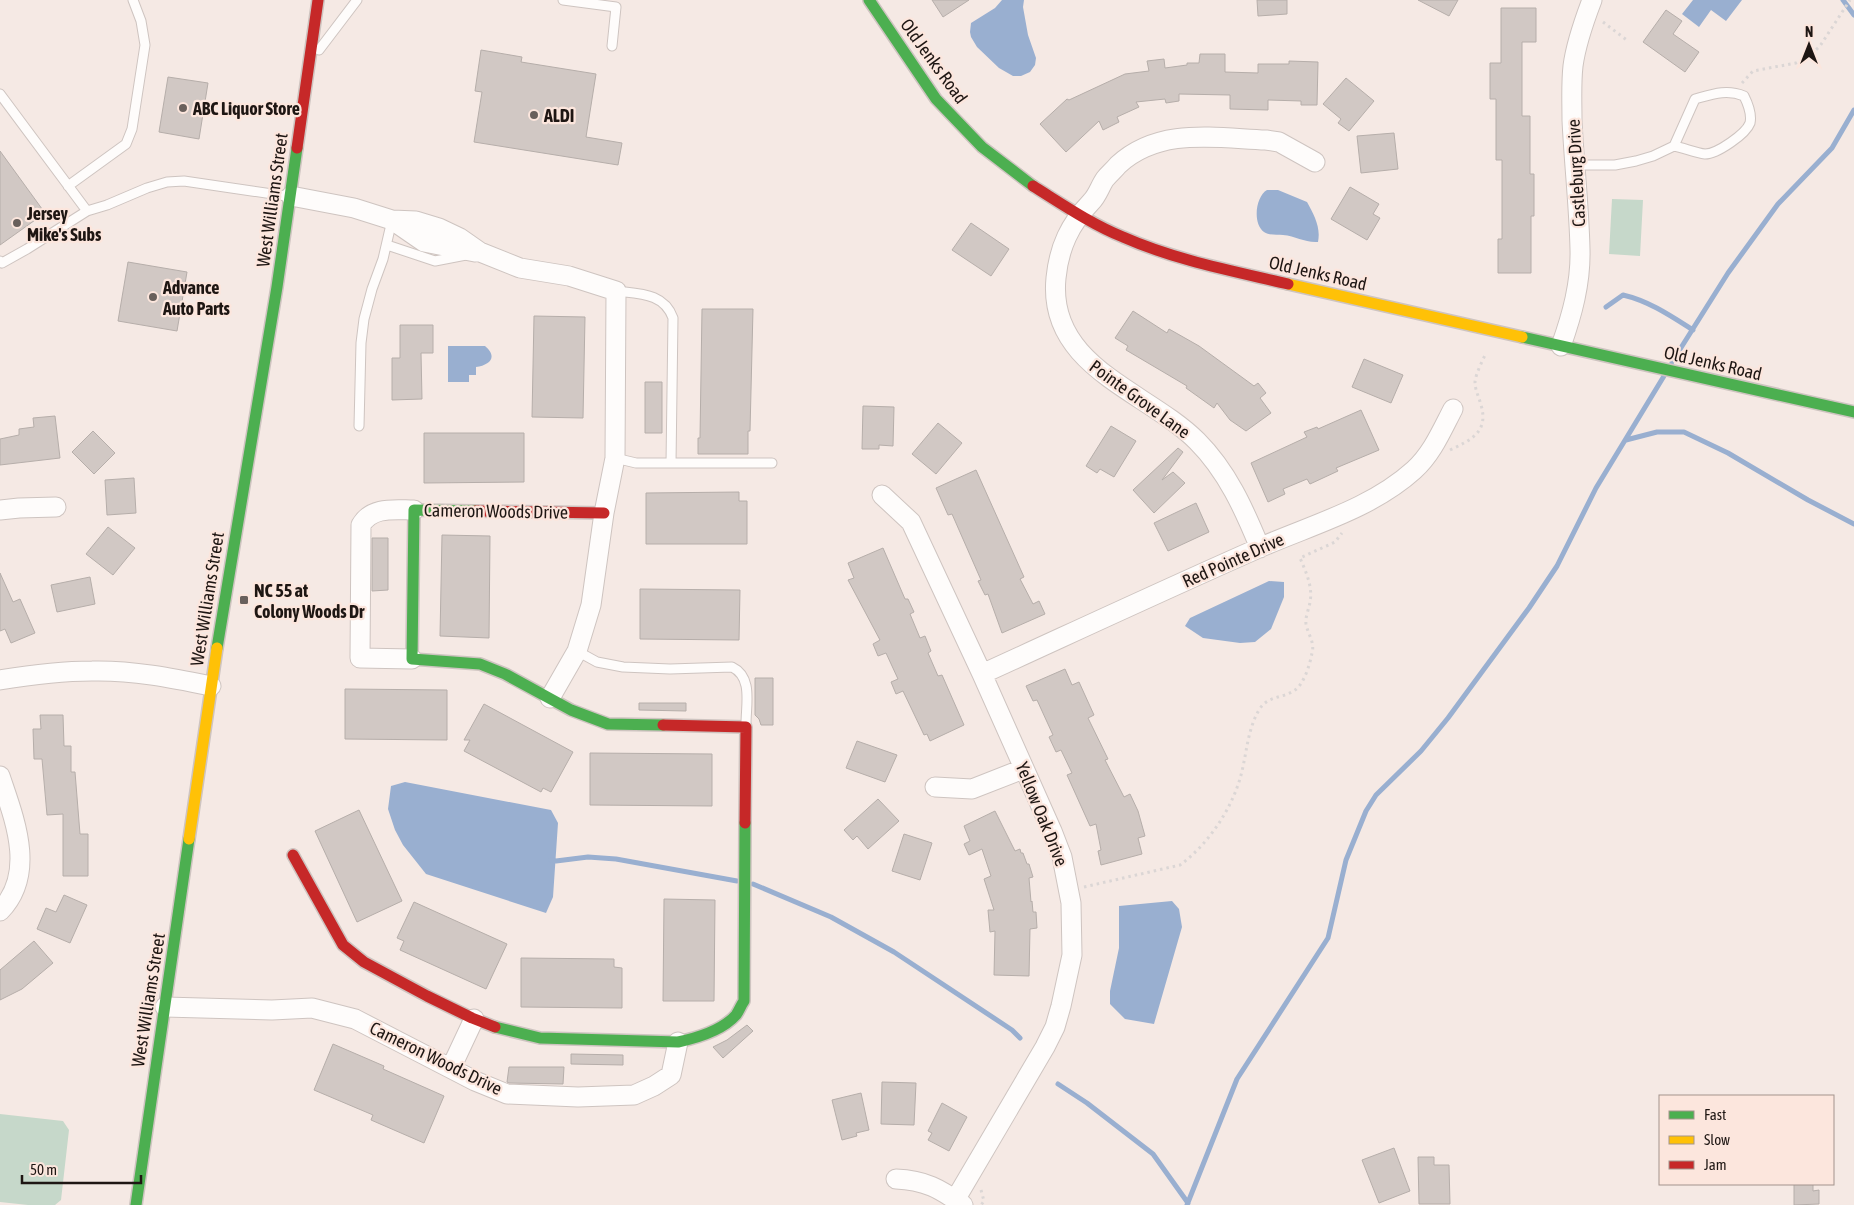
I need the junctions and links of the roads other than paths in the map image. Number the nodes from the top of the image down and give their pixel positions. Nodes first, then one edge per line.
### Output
1 (133, 0) edge
2 (318, 0) edge
3 (356, 0) edge
4 (564, 0) edge
5 (868, 0) edge
6 (1592, 0) edge
7 (612, 46) dead end
8 (308, 65) junction
9 (0, 94) edge
10 (1674, 146) junction
11 (1315, 162) dead end
12 (1574, 165) junction
13 (68, 186) junction
14 (291, 196) junction
15 (87, 212) junction
16 (1080, 214) junction
17 (392, 220) junction
18 (387, 245) junction
19 (480, 252) junction
20 (0, 261) edge
21 (616, 291) junction
22 (1561, 346) junction
23 (1452, 409) dead end
24 (1854, 412) edge
25 (359, 426) dead end
26 (615, 458) junction
27 (671, 463) junction
28 (772, 463) dead end
29 (882, 496) dead end
30 (56, 507) dead end
31 (0, 510) edge
32 (414, 510) junction
33 (604, 513) junction
34 (1260, 548) junction
35 (577, 651) junction
36 (412, 659) junction
37 (982, 674) junction
38 (0, 680) edge
39 (211, 686) junction
40 (550, 698) junction
41 (746, 727) junction
42 (1023, 769) junction
43 (0, 776) edge
44 (935, 787) dead end
45 (292, 854) dead end
46 (0, 911) edge
47 (165, 1007) junction
48 (474, 1019) junction
49 (678, 1042) junction
50 (451, 1068) junction
51 (896, 1179) dead end
52 (959, 1202) edge
53 (136, 1205) edge

1 - 13 lane
2 - 8 street, West Williams Street
3 - 8 lane
4 - 7 lane
5 - 16 street, Old Jenks Road
6 - 12 street, Castleburg Drive
8 - 14 street, West Williams Street
9 - 13 lane
10 - 10 lane
10 - 12 lane
11 - 16 street, Pointe Grove Lane
12 - 22 street, Castleburg Drive
13 - 15 lane
14 - 15 lane
14 - 17 street
14 - 39 street, West Williams Street
15 - 20 lane
16 - 22 street, Old Jenks Road
16 - 34 street, Pointe Grove Lane
17 - 18 lane
17 - 19 street
18 - 19 lane
18 - 25 lane
19 - 21 street
21 - 26 street
21 - 27 lane
22 - 24 street, Old Jenks Road
23 - 34 street, Red Pointe Drive
26 - 27 lane
26 - 33 street
27 - 28 lane
29 - 37 street, Yellow Oak Drive
30 - 31 street
32 - 33 street, Cameron Woods Drive
32 - 36 street, Cameron Woods Drive
32 - 36 street
33 - 35 street
34 - 37 street, Red Pointe Drive
35 - 40 street
35 - 41 lane
36 - 40 street
37 - 42 street, Yellow Oak Drive
38 - 39 street
39 - 47 street, West Williams Street
40 - 41 street
41 - 49 street
42 - 44 street
42 - 52 street, Yellow Oak Drive
43 - 46 street
45 - 48 street
47 - 50 street, Cameron Woods Drive
47 - 53 street, West Williams Street
48 - 49 street
48 - 50 street
49 - 50 street, Cameron Woods Drive
51 - 52 street

